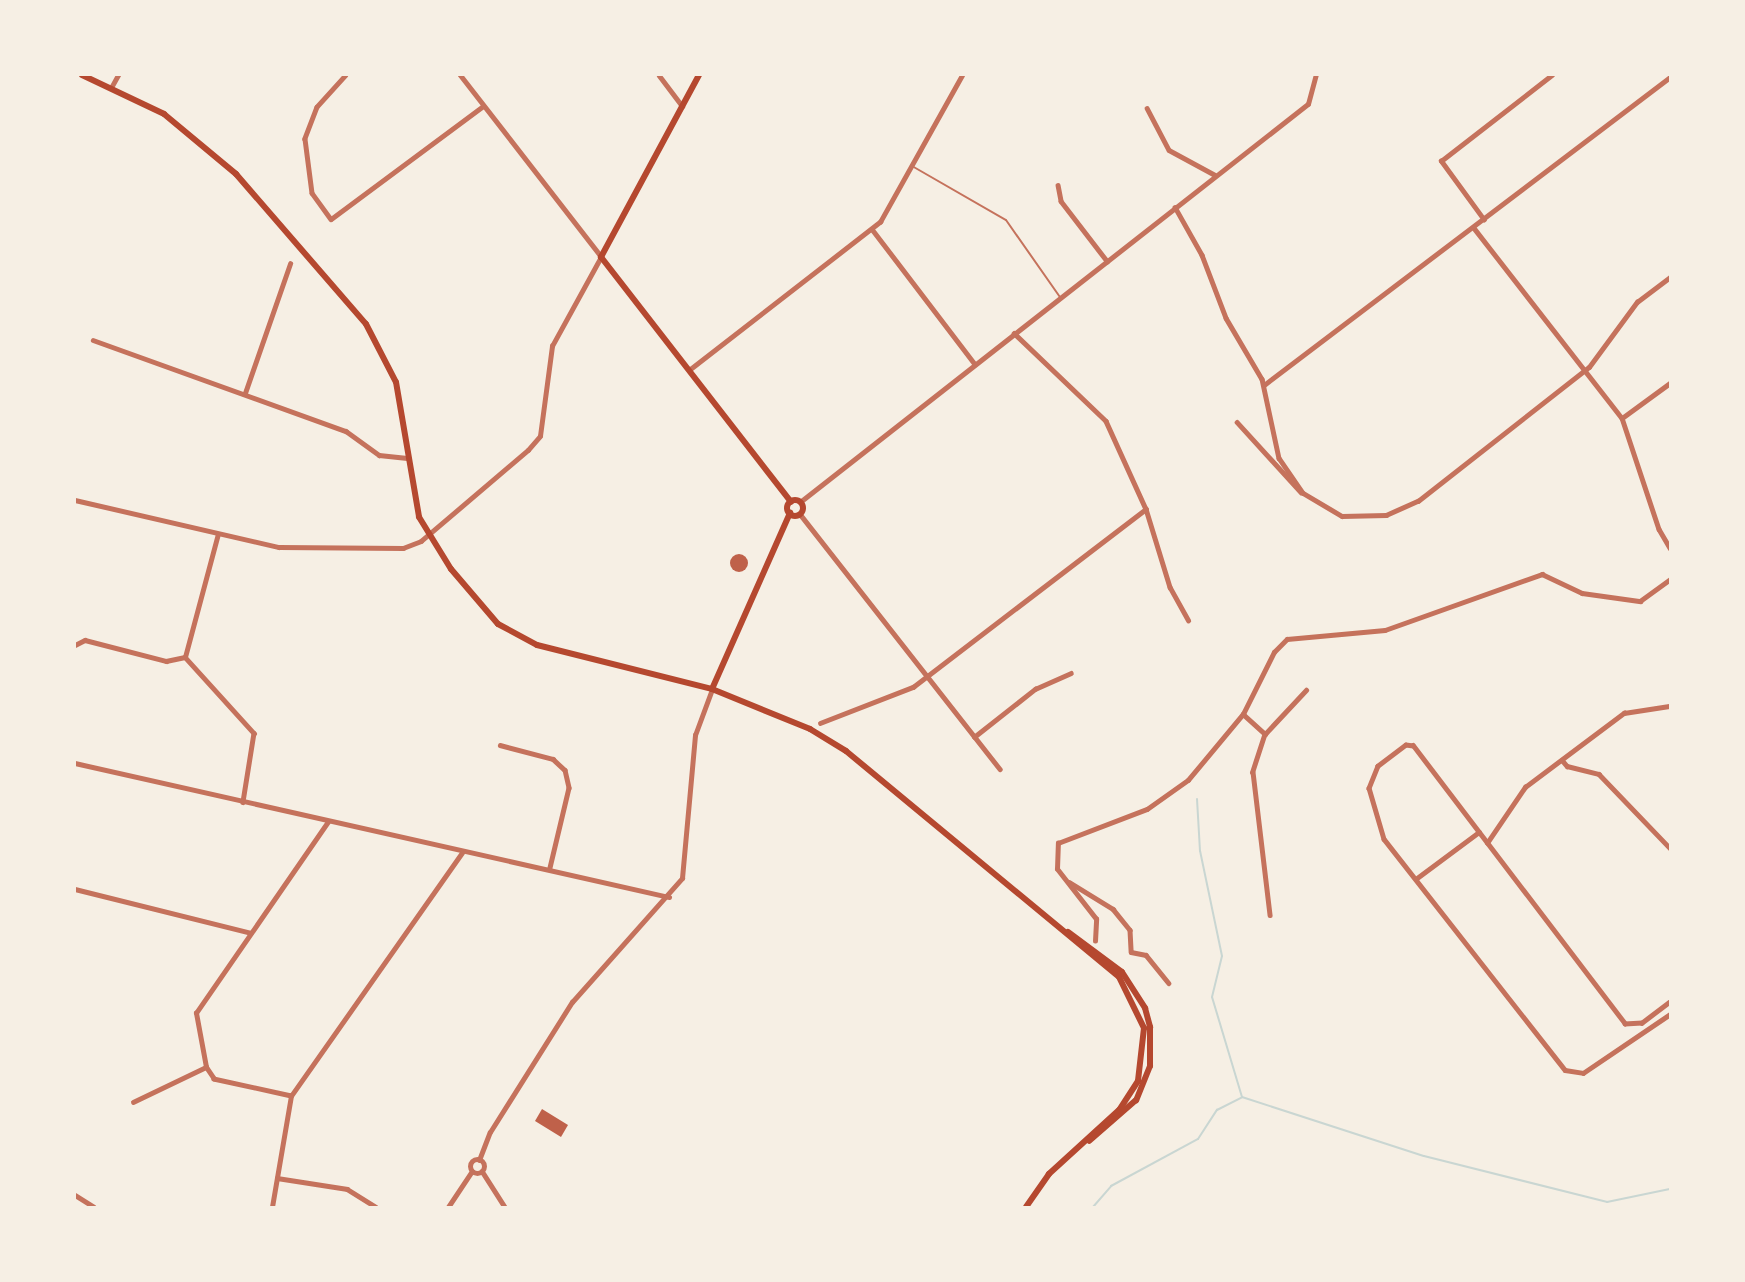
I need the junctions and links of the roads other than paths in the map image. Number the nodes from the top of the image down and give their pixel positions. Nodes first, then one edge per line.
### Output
1 (82, 75) edge
2 (118, 75) edge
3 (346, 75) edge
4 (460, 75) edge
5 (659, 75) edge
6 (699, 75) edge
7 (962, 75) edge
8 (1316, 75) edge
9 (1552, 75) edge
10 (1670, 77) edge
11 (112, 86) junction
12 (483, 106) junction
13 (682, 106) junction
14 (1146, 108) dead end
15 (912, 166) junction
16 (1215, 175) junction
17 (1058, 185) dead end
18 (1175, 207) junction
19 (1484, 220) junction
20 (1474, 228) junction
21 (872, 229) junction
22 (601, 257) junction
23 (1107, 261) junction
24 (290, 264) dead end
25 (1670, 277) edge
26 (1060, 297) junction
27 (1014, 333) junction
28 (93, 340) dead end
29 (975, 364) junction
30 (688, 370) junction
31 (1585, 370) junction
32 (1670, 382) edge
33 (1264, 385) junction
34 (244, 393) junction
35 (1623, 418) junction
36 (1237, 422) dead end
37 (407, 459) junction
38 (1303, 493) junction
39 (75, 500) edge
40 (791, 502) junction
41 (800, 502) junction
42 (1146, 509) junction
43 (790, 513) junction
44 (800, 514) junction
45 (426, 532) junction
46 (218, 534) junction
47 (1670, 548) edge
48 (1670, 579) edge
49 (1188, 620) dead end
50 (75, 645) edge
51 (185, 657) junction
52 (1071, 673) dead end
53 (925, 678) junction
54 (712, 689) junction
55 (1306, 690) dead end
56 (1670, 706) edge
57 (1244, 714) junction
58 (820, 723) dead end
59 (1265, 734) junction
60 (974, 737) junction
61 (500, 745) dead end
62 (1562, 760) junction
63 (75, 763) edge
64 (1000, 769) dead end
65 (243, 802) junction
66 (328, 822) junction
67 (1479, 832) junction
68 (1487, 843) junction
69 (1670, 848) edge
70 (462, 853) junction
71 (550, 868) junction
72 (1417, 878) junction
73 (1066, 881) junction
74 (75, 889) edge
75 (669, 897) junction
76 (1270, 915) dead end
77 (251, 933) junction
78 (1095, 941) dead end
79 (1169, 983) dead end
80 (1670, 1002) edge
81 (1670, 1014) edge
82 (206, 1067) junction
83 (291, 1096) junction
84 (133, 1102) dead end
85 (479, 1160) junction
86 (472, 1171) junction
87 (482, 1171) junction
88 (277, 1178) junction
89 (75, 1195) edge
90 (94, 1207) edge
91 (272, 1207) edge
92 (376, 1207) edge
93 (447, 1207) edge
94 (505, 1207) edge
95 (1026, 1207) edge

1 - 11 main road
2 - 11 street
3 - 12 street
4 - 12 street
5 - 13 street
6 - 13 main road
7 - 15 street
8 - 16 street
9 - 19 street
10 - 19 street
11 - 37 main road
12 - 22 street
13 - 22 main road
14 - 16 street
15 - 21 street
15 - 26 lane
16 - 18 street
17 - 23 street
18 - 23 street
18 - 33 street
19 - 20 street
20 - 31 street
20 - 33 street
21 - 29 street
21 - 30 street
22 - 30 main road
22 - 45 street
23 - 26 street
24 - 34 street
25 - 31 street
26 - 27 street
27 - 29 street
27 - 42 street
28 - 34 street
29 - 41 street
30 - 40 main road
31 - 35 street
31 - 38 street
32 - 35 street
33 - 38 street
34 - 37 street
35 - 47 street
36 - 38 street
37 - 45 main road
39 - 46 street
40 - 41 main road
40 - 43 main road
41 - 44 main road
42 - 49 street
42 - 53 street
43 - 44 main road
43 - 54 main road
44 - 53 street
45 - 46 street
45 - 54 main road
46 - 51 street
48 - 57 street
50 - 51 street
51 - 65 street
52 - 60 street
53 - 58 street
53 - 60 street
54 - 75 street
54 - 95 main road
55 - 59 street
56 - 62 street
57 - 59 street
57 - 73 street
59 - 76 street
60 - 64 street
61 - 71 street
62 - 68 street
62 - 69 street
63 - 65 street
65 - 66 street
66 - 70 street
66 - 77 street
67 - 68 street
67 - 72 street
67 - 72 street
68 - 80 street
70 - 71 street
70 - 83 street
71 - 75 street
72 - 81 street
73 - 78 street
73 - 79 street
74 - 77 street
75 - 85 street
77 - 82 street
82 - 83 street
82 - 84 street
83 - 88 street
85 - 86 street
85 - 87 street
86 - 87 street
86 - 93 street
87 - 94 street
88 - 91 street
88 - 92 street
89 - 90 street

